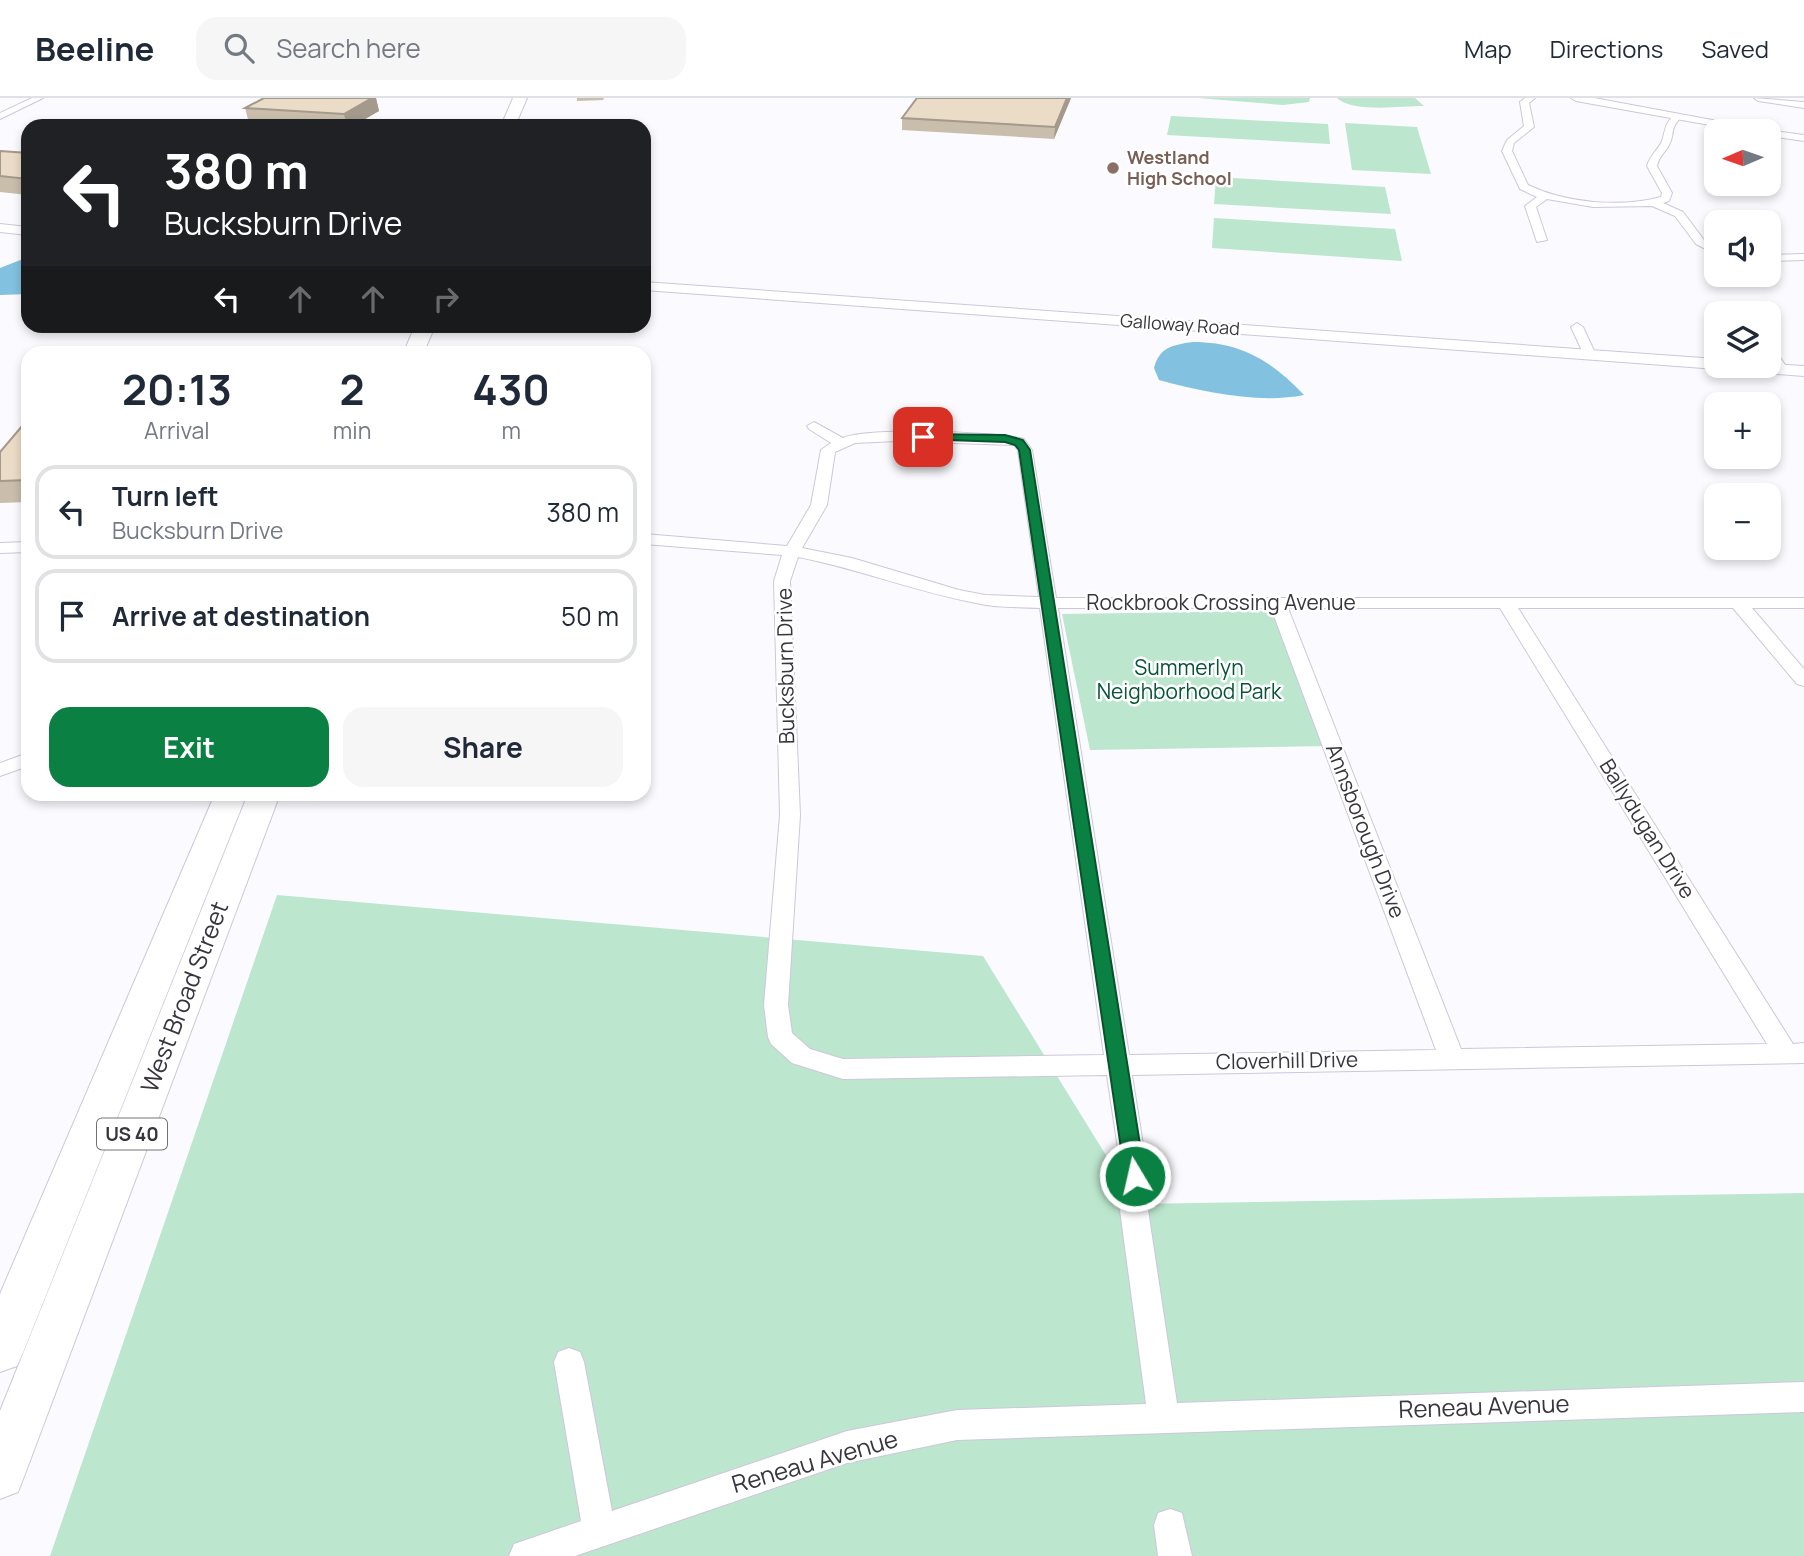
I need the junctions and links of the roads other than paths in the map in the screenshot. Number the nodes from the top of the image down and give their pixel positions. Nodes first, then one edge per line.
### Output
1 (39, 98) edge
2 (520, 98) edge
3 (533, 98) edge
4 (1531, 98) edge
5 (1576, 98) edge
6 (1758, 98) edge
7 (1804, 105) edge
8 (0, 116) edge
9 (1677, 117) junction
10 (511, 119) edge
11 (526, 119) edge
12 (1704, 122) edge
13 (1782, 135) edge
14 (1804, 138) edge
15 (1545, 196) junction
16 (1654, 203) junction
17 (0, 228) edge
18 (21, 230) edge
19 (1541, 240) dead end
20 (1704, 244) edge
21 (1804, 257) edge
22 (1781, 258) edge
23 (651, 287) edge
24 (1577, 327) dead end
25 (1590, 355) junction
26 (1704, 364) edge
27 (1781, 369) edge
28 (1804, 371) edge
29 (814, 426) dead end
30 (841, 443) junction
31 (651, 540) edge
32 (21, 547) edge
33 (0, 548) edge
34 (792, 551) junction
35 (1049, 603) junction
36 (1738, 603) junction
37 (1804, 603) edge
38 (1278, 604) junction
39 (1507, 605) junction
40 (1804, 680) edge
41 (21, 762) edge
42 (0, 771) edge
43 (228, 801) edge
44 (261, 801) edge
45 (780, 1037) joint
46 (1795, 1053) edge
47 (1452, 1058) junction
48 (1118, 1065) junction
49 (1135, 1176) dead end
50 (1133, 1210) dead end
51 (0, 1350) edge
52 (569, 1362) dead end
53 (1804, 1397) edge
54 (1163, 1416) junction
55 (0, 1474) edge
56 (599, 1532) junction
57 (564, 1550) edge
58 (526, 1556) edge

1 - 8 street
2 - 10 main road
3 - 11 main road
4 - 15 street
5 - 9 street
6 - 7 street
9 - 12 street
9 - 16 street
13 - 14 street
15 - 16 street
15 - 19 street
16 - 20 street
17 - 18 street
21 - 22 street
23 - 25 street, Galloway Road
24 - 25 street
25 - 26 street, Galloway Road
27 - 28 street
29 - 30 street
30 - 34 street, Bucksburn Drive
30 - 35 street
31 - 34 street, Rockbrook Crossing Avenue
32 - 33 street
34 - 35 street, Rockbrook Crossing Avenue
34 - 45 street, Bucksburn Drive
35 - 38 street, Rockbrook Crossing Avenue
35 - 48 street
36 - 37 street, Rockbrook Crossing Avenue
36 - 39 street, Rockbrook Crossing Avenue
36 - 40 street
38 - 39 street, Rockbrook Crossing Avenue
38 - 47 street, Annsborough Drive
39 - 46 street, Ballydugan Drive
41 - 42 street
43 - 51 main road, West Broad Street / US 40
44 - 55 main road, West Broad Street / US 40
45 - 48 street, Cloverhill Drive
46 - 47 street, Cloverhill Drive
47 - 48 street, Cloverhill Drive
48 - 49 street
50 - 54 street
52 - 56 street
53 - 54 street, Reneau Avenue
54 - 56 street, Reneau Avenue
56 - 57 street, Reneau Avenue
57 - 58 street, Reneau Avenue

